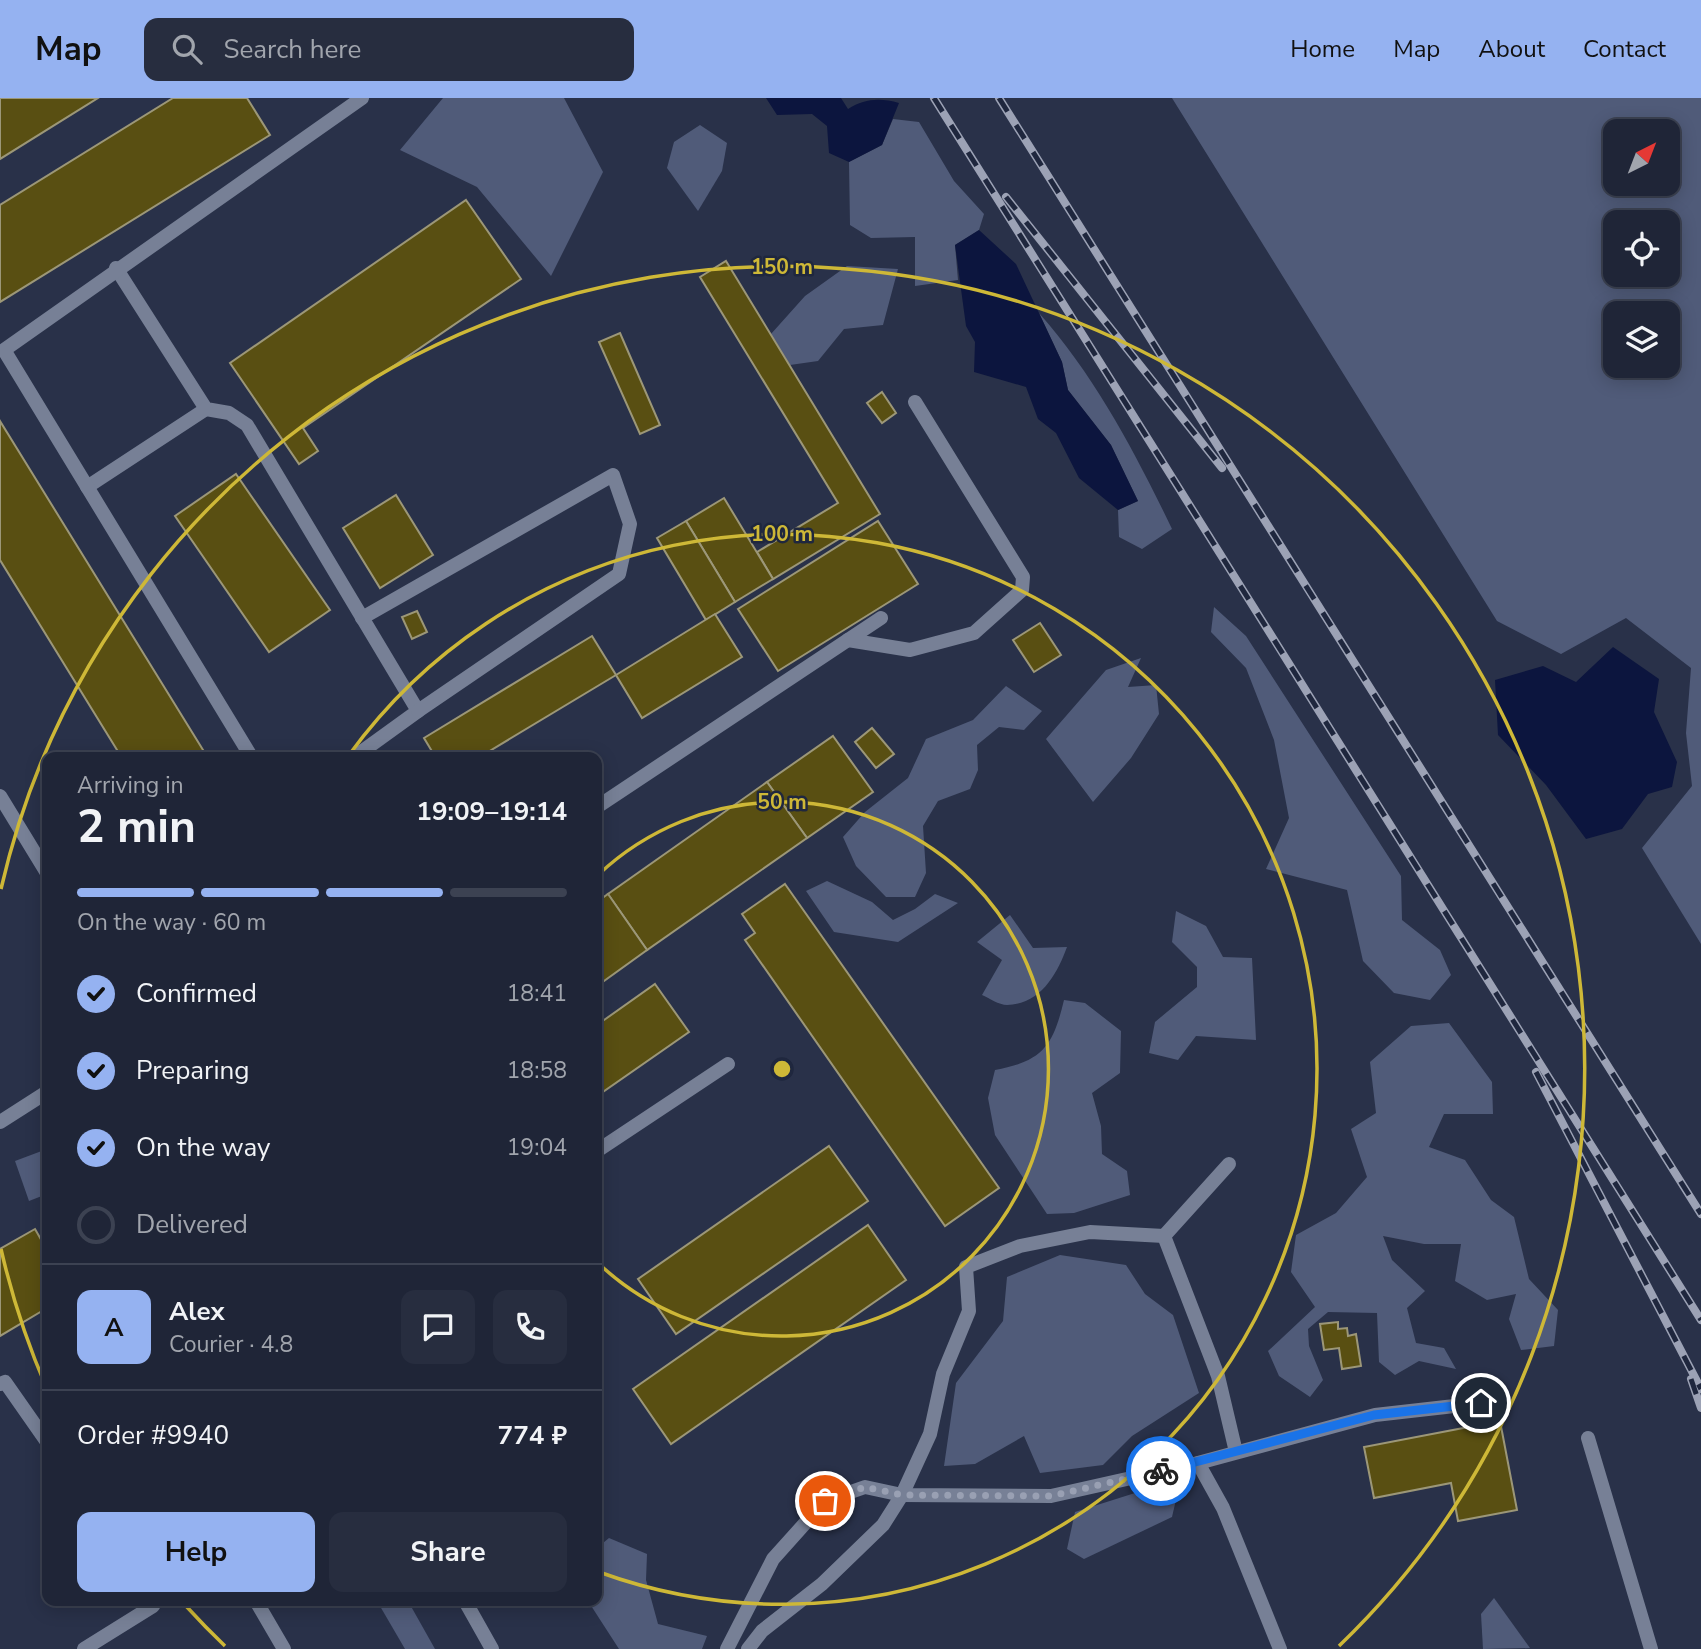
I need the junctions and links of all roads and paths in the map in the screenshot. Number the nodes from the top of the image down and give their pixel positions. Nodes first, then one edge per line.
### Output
1 (362, 98) edge
2 (116, 268) junction
3 (915, 402) dead end
4 (206, 409) junction
5 (87, 487) junction
6 (362, 618) junction
7 (881, 618) dead end
8 (848, 640) junction
9 (418, 711) junction
10 (248, 752) edge
11 (361, 752) edge
12 (0, 796) edge
13 (602, 804) edge
14 (42, 865) edge
15 (727, 1064) dead end
16 (42, 1095) edge
17 (0, 1122) edge
18 (602, 1148) edge
19 (1228, 1164) dead end
20 (1164, 1236) junction
21 (0, 1384) edge
22 (1481, 1403) dead end
23 (42, 1434) edge
24 (1588, 1438) dead end
25 (1236, 1452) junction
26 (1198, 1463) junction
27 (902, 1495) junction
28 (148, 1606) edge
29 (259, 1606) edge
30 (468, 1606) edge
31 (84, 1649) edge
32 (284, 1649) edge
33 (492, 1649) edge
34 (727, 1649) edge
35 (748, 1649) edge
36 (1280, 1649) edge
37 (1651, 1649) edge

1 - 2 street
2 - 4 street
2 - 5 street
3 - 8 street
4 - 5 street
4 - 6 street
5 - 10 street
6 - 9 street
6 - 9 street
7 - 8 street
8 - 13 street
9 - 11 street
12 - 14 street
15 - 18 street
16 - 17 street
19 - 20 street
20 - 25 street
20 - 27 street
21 - 23 street
22 - 25 street
24 - 37 street
25 - 26 street
26 - 27 street
26 - 36 street
27 - 34 street
27 - 35 street
28 - 31 street
29 - 32 street
30 - 33 street

